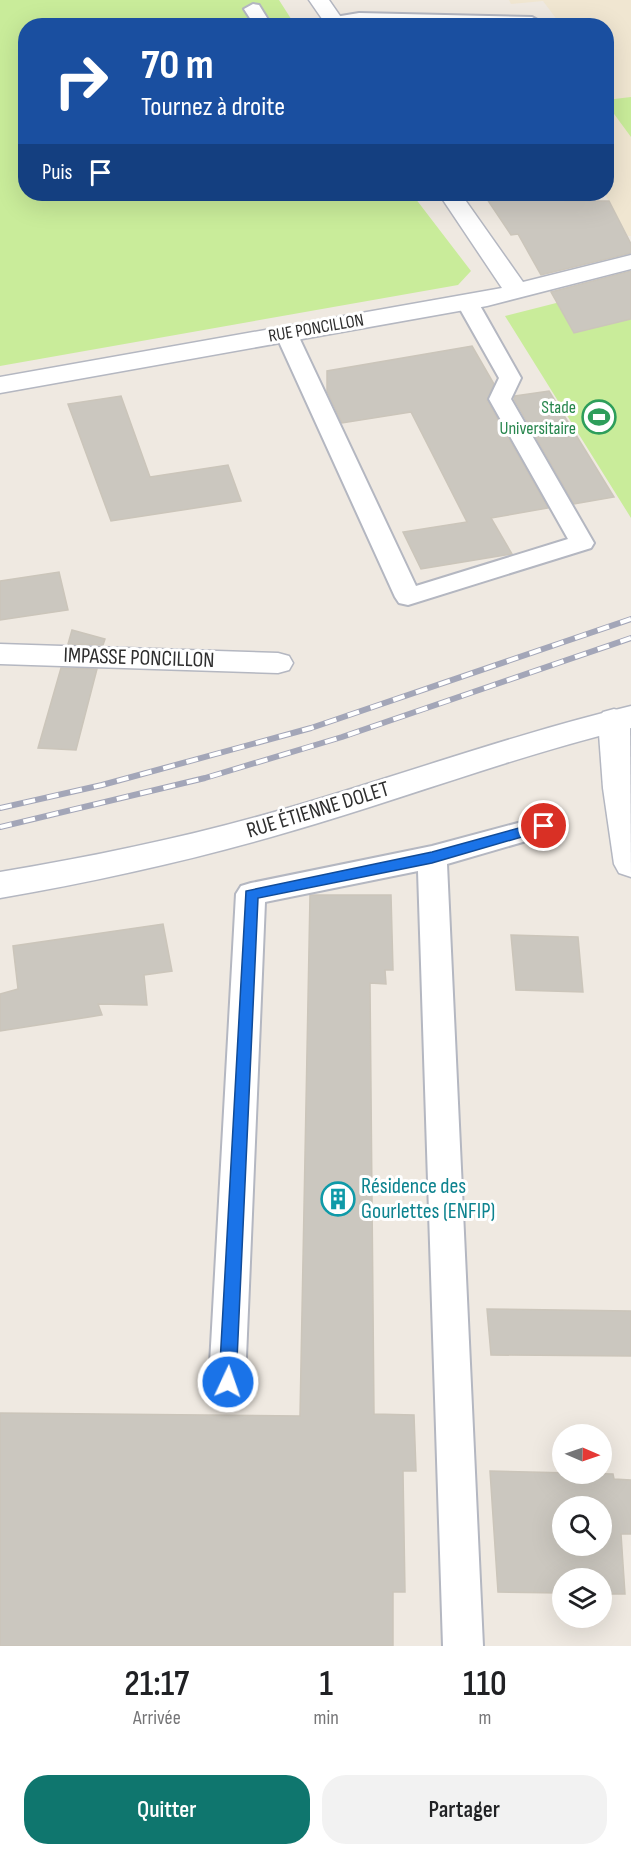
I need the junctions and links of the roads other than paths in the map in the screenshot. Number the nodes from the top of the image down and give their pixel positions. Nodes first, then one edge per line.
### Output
1 (319, 0) edge
2 (253, 9) dead end
3 (259, 18) edge
4 (332, 18) edge
5 (455, 201) edge
6 (631, 262) edge
7 (517, 292) junction
8 (467, 302) junction
9 (286, 333) junction
10 (0, 385) edge
11 (0, 654) edge
12 (278, 663) dead end
13 (622, 718) edge
14 (544, 826) dead end
15 (432, 857) junction
16 (631, 864) edge
17 (0, 885) edge
18 (228, 1382) dead end
19 (463, 1646) edge

1 - 4 street
2 - 3 lane
5 - 7 street
6 - 7 street, RUE PONCILLON
7 - 8 street, RUE PONCILLON
8 - 9 street, RUE PONCILLON
8 - 9 lane
9 - 10 street, RUE PONCILLON
11 - 12 street, IMPASSE PONCILLON
13 - 16 street
13 - 17 street, RUE ÉTIENNE DOLET
14 - 15 lane
15 - 18 lane
15 - 19 lane

